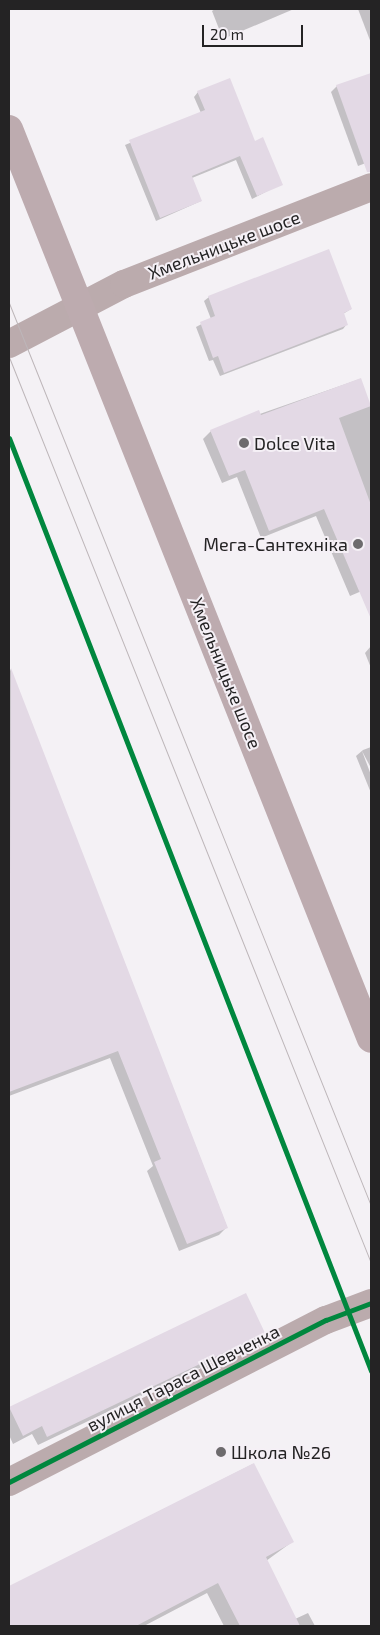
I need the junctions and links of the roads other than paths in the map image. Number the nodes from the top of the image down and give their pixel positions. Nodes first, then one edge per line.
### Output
1 (9, 130) edge
2 (371, 187) edge
3 (80, 308) junction
4 (9, 344) edge
5 (371, 1039) edge
6 (371, 1303) edge
7 (9, 1482) edge

1 - 3 main road, Хмельницьке шосе
2 - 3 street, Хмельницьке шосе
3 - 4 street
3 - 5 main road, Хмельницьке шосе
6 - 7 street, вулиця Тараса Шевченка

